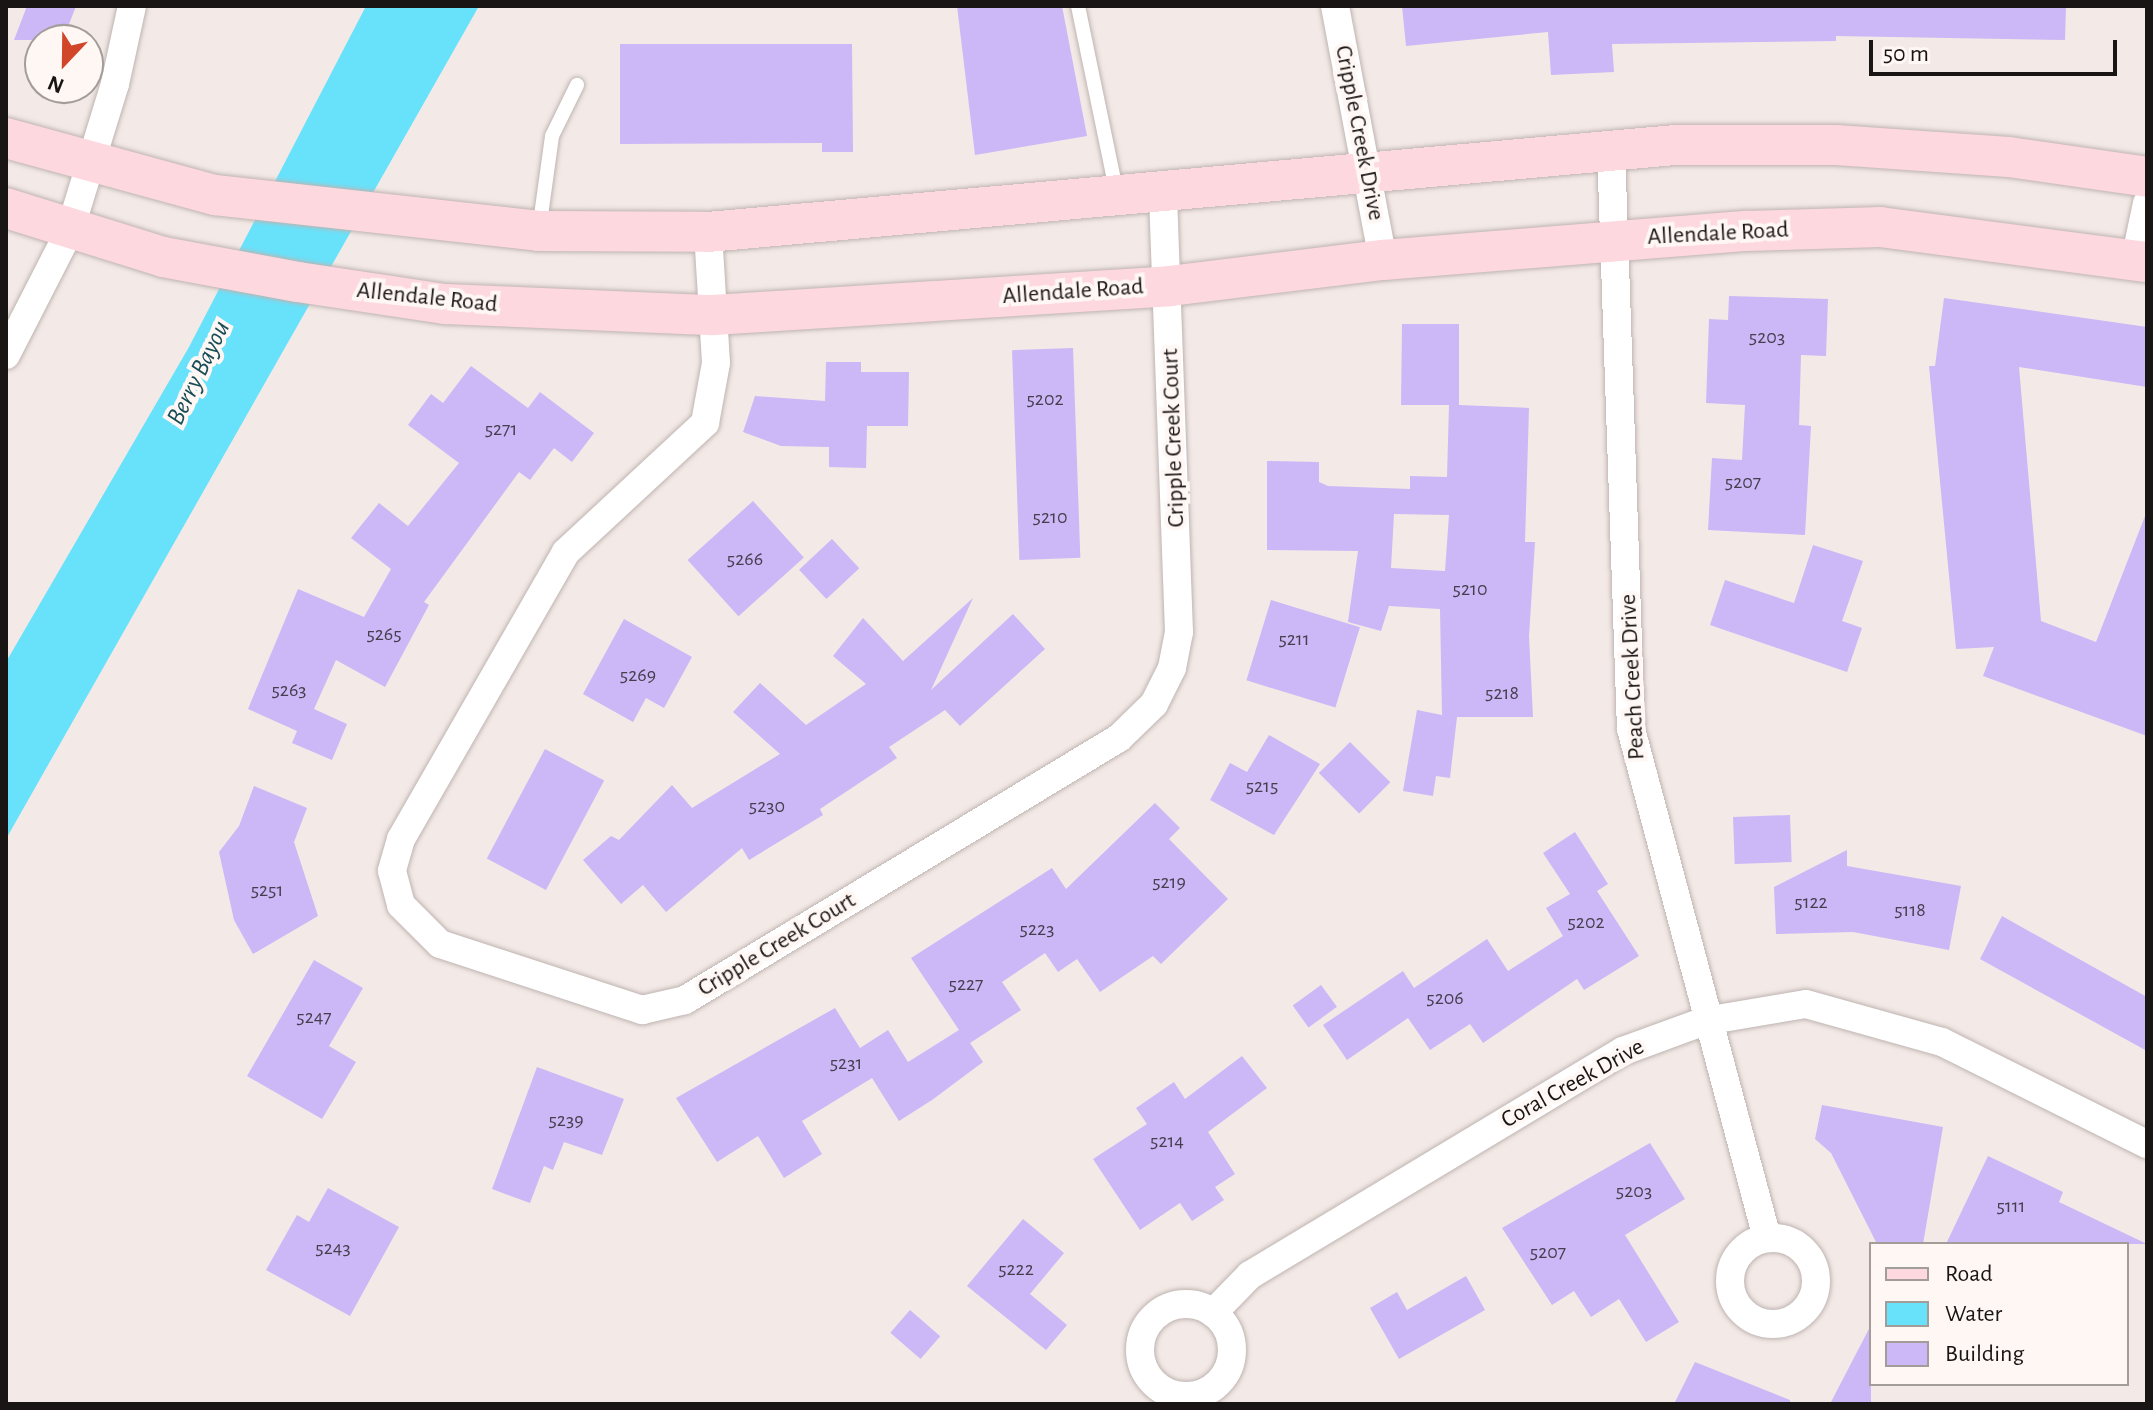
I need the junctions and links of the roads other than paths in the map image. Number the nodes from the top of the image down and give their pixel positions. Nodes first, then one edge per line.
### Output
1 (132, 6) edge
2 (1078, 6) edge
3 (1335, 6) edge
4 (577, 85) dead end
5 (6, 138) edge
6 (1611, 148) junction
7 (94, 162) junction
8 (1366, 173) junction
9 (2147, 177) edge
10 (1163, 195) junction
11 (1118, 199) junction
12 (2147, 203) edge
13 (6, 208) edge
14 (70, 230) junction
15 (539, 231) junction
16 (708, 232) junction
17 (1618, 240) junction
18 (1383, 260) junction
19 (2141, 261) edge
20 (1170, 286) junction
21 (713, 315) junction
22 (6, 355) edge
23 (1705, 1021) junction
24 (2147, 1144) edge
25 (1767, 1238) dead end
26 (1213, 1313) dead end

1 - 7 street
2 - 11 lane
3 - 8 street, Cripple Creek Drive
4 - 15 lane
5 - 7 main road
6 - 8 main road
6 - 9 main road
6 - 17 street, Peach Creek Drive
7 - 14 street
7 - 15 main road
8 - 10 main road
8 - 18 street, Cripple Creek Drive
10 - 11 main road
10 - 20 street, Cripple Creek Court
11 - 16 main road
12 - 19 street
13 - 14 main road, Allendale Road
14 - 21 main road, Allendale Road
14 - 22 street
15 - 16 main road
16 - 21 street, Cripple Creek Court
17 - 18 main road, Allendale Road
17 - 19 main road, Allendale Road
17 - 23 street, Peach Creek Drive
18 - 20 main road, Allendale Road
20 - 21 main road, Allendale Road
20 - 21 street, Cripple Creek Court
23 - 24 street, Coral Creek Drive
23 - 25 street, Peach Creek Drive
23 - 26 street, Coral Creek Drive

